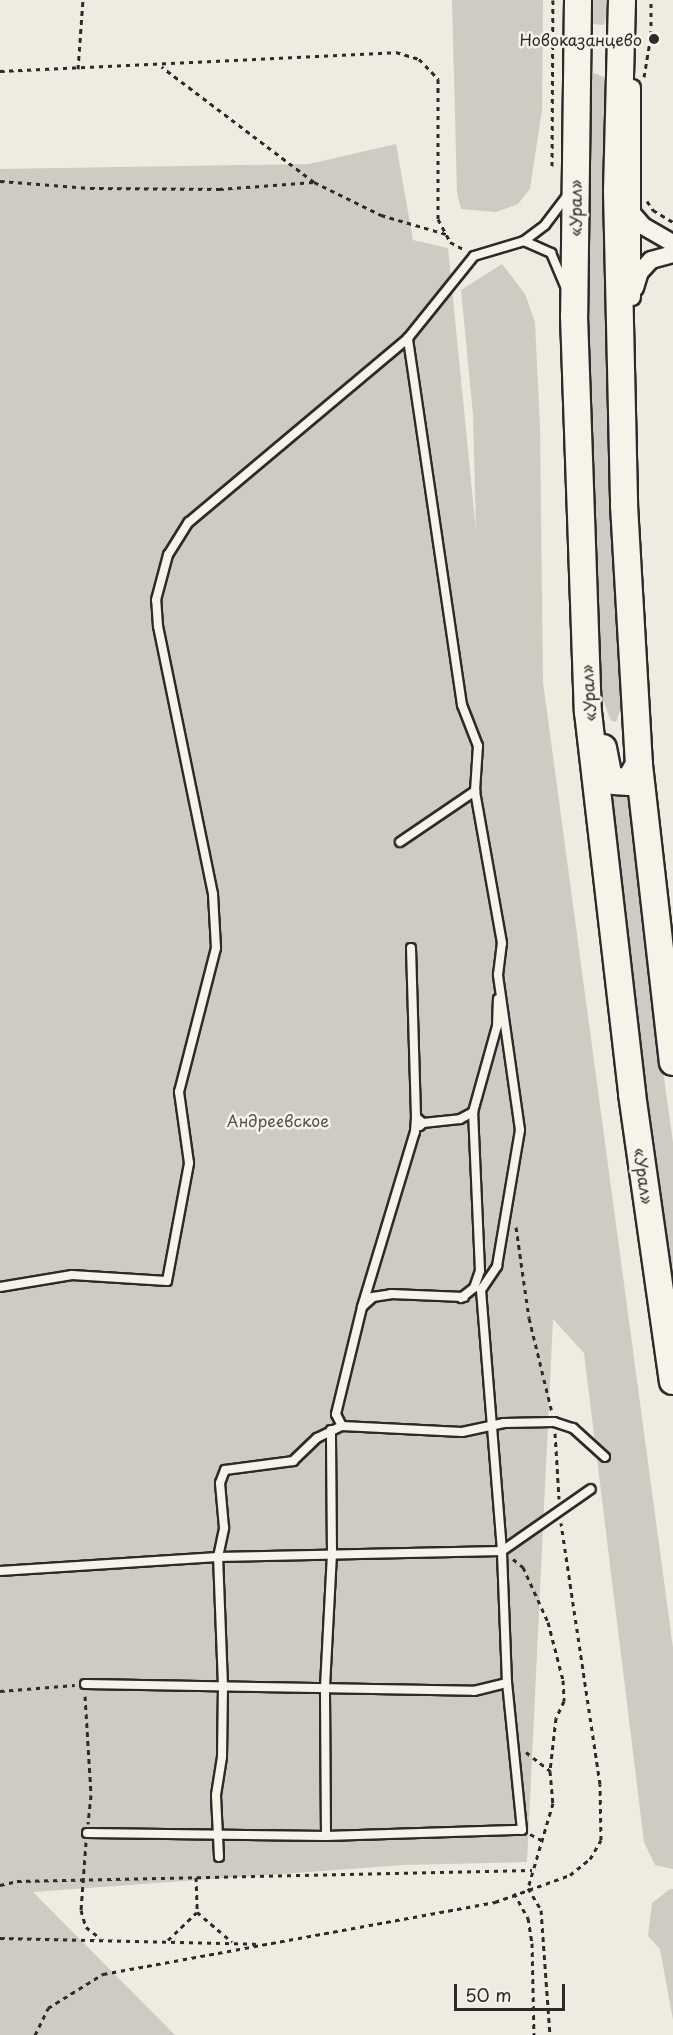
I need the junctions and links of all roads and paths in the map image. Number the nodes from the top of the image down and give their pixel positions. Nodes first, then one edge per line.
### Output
1 (83, 0) edge
2 (553, 0) edge
3 (578, 0) edge
4 (622, 0) edge
5 (630, 0) edge
6 (161, 66) junction
7 (78, 69) junction
8 (0, 71) edge
9 (552, 166) dead end
10 (575, 180) junction
11 (0, 181) edge
12 (314, 182) junction
13 (631, 212) junction
14 (446, 234) junction
15 (524, 241) junction
16 (673, 243) edge
17 (673, 254) edge
18 (474, 256) junction
19 (632, 297) junction
20 (574, 316) junction
21 (408, 338) junction
22 (621, 360) junction
23 (583, 612) junction
24 (639, 765) junction
25 (475, 791) junction
26 (400, 842) dead end
27 (411, 948) dead end
28 (498, 975) junction
29 (673, 1062) edge
30 (473, 1112) junction
31 (420, 1120) junction
32 (516, 1219) dead end
33 (0, 1287) edge
34 (481, 1290) junction
35 (461, 1298) junction
36 (362, 1307) junction
37 (673, 1382) edge
38 (554, 1422) junction
39 (492, 1425) junction
40 (342, 1426) junction
41 (331, 1430) junction
42 (605, 1457) dead end
43 (591, 1489) dead end
44 (560, 1510) junction
45 (502, 1551) junction
46 (332, 1553) junction
47 (218, 1557) junction
48 (0, 1571) edge
49 (507, 1683) junction
50 (85, 1684) junction
51 (223, 1686) junction
52 (325, 1687) junction
53 (0, 1690) edge
54 (513, 1742) junction
55 (550, 1771) junction
56 (87, 1833) junction
57 (220, 1836) junction
58 (326, 1836) junction
59 (219, 1857) dead end
60 (532, 1870) junction
61 (196, 1877) junction
62 (83, 1880) junction
63 (0, 1885) edge
64 (528, 1888) junction
65 (514, 1893) junction
66 (197, 1912) junction
67 (0, 1938) edge
68 (100, 1938) junction
69 (166, 1941) junction
70 (233, 1943) junction
71 (264, 1945) junction
72 (35, 2035) edge
73 (534, 2035) edge
74 (550, 2035) edge

1 - 7 path
2 - 9 path
3 - 10 main road, «Урал»
4 - 22 main road
5 - 13 street
6 - 7 path
6 - 12 path
6 - 14 path
7 - 8 path
10 - 15 lane
10 - 20 main road, «Урал»
11 - 12 path
12 - 14 path
13 - 16 street
13 - 19 street
14 - 18 path
15 - 18 lane
15 - 20 lane
17 - 19 street
18 - 21 lane
19 - 22 street
20 - 23 main road, «Урал»
21 - 25 lane
21 - 33 lane
22 - 24 main road
23 - 24 main road
23 - 37 main road, «Урал»
24 - 29 main road
25 - 26 lane
25 - 28 lane
27 - 31 lane
28 - 30 lane
28 - 34 lane
30 - 31 lane
30 - 35 lane
31 - 36 lane
32 - 38 path
34 - 35 lane
34 - 39 lane
35 - 36 lane
36 - 40 lane
38 - 39 lane
38 - 42 lane
38 - 44 path
39 - 40 lane
39 - 45 lane
40 - 41 lane
41 - 46 lane
41 - 47 lane
43 - 44 lane
44 - 45 lane
44 - 64 path
45 - 46 lane
45 - 49 lane
45 - 55 path
46 - 47 lane
46 - 52 lane
47 - 48 lane
47 - 51 lane
49 - 52 lane
49 - 54 lane
50 - 51 lane
50 - 53 path
50 - 56 path
51 - 52 lane
51 - 57 lane
52 - 58 lane
54 - 55 path
54 - 58 lane
55 - 60 path
56 - 57 lane
56 - 62 path
57 - 58 lane
57 - 59 lane
60 - 61 path
60 - 64 path
61 - 62 path
61 - 66 path
62 - 63 path
62 - 68 path
64 - 65 path
64 - 74 path
65 - 71 path
65 - 73 path
66 - 69 path
66 - 70 path
67 - 68 path
68 - 69 path
69 - 70 path
70 - 71 path
71 - 72 path

